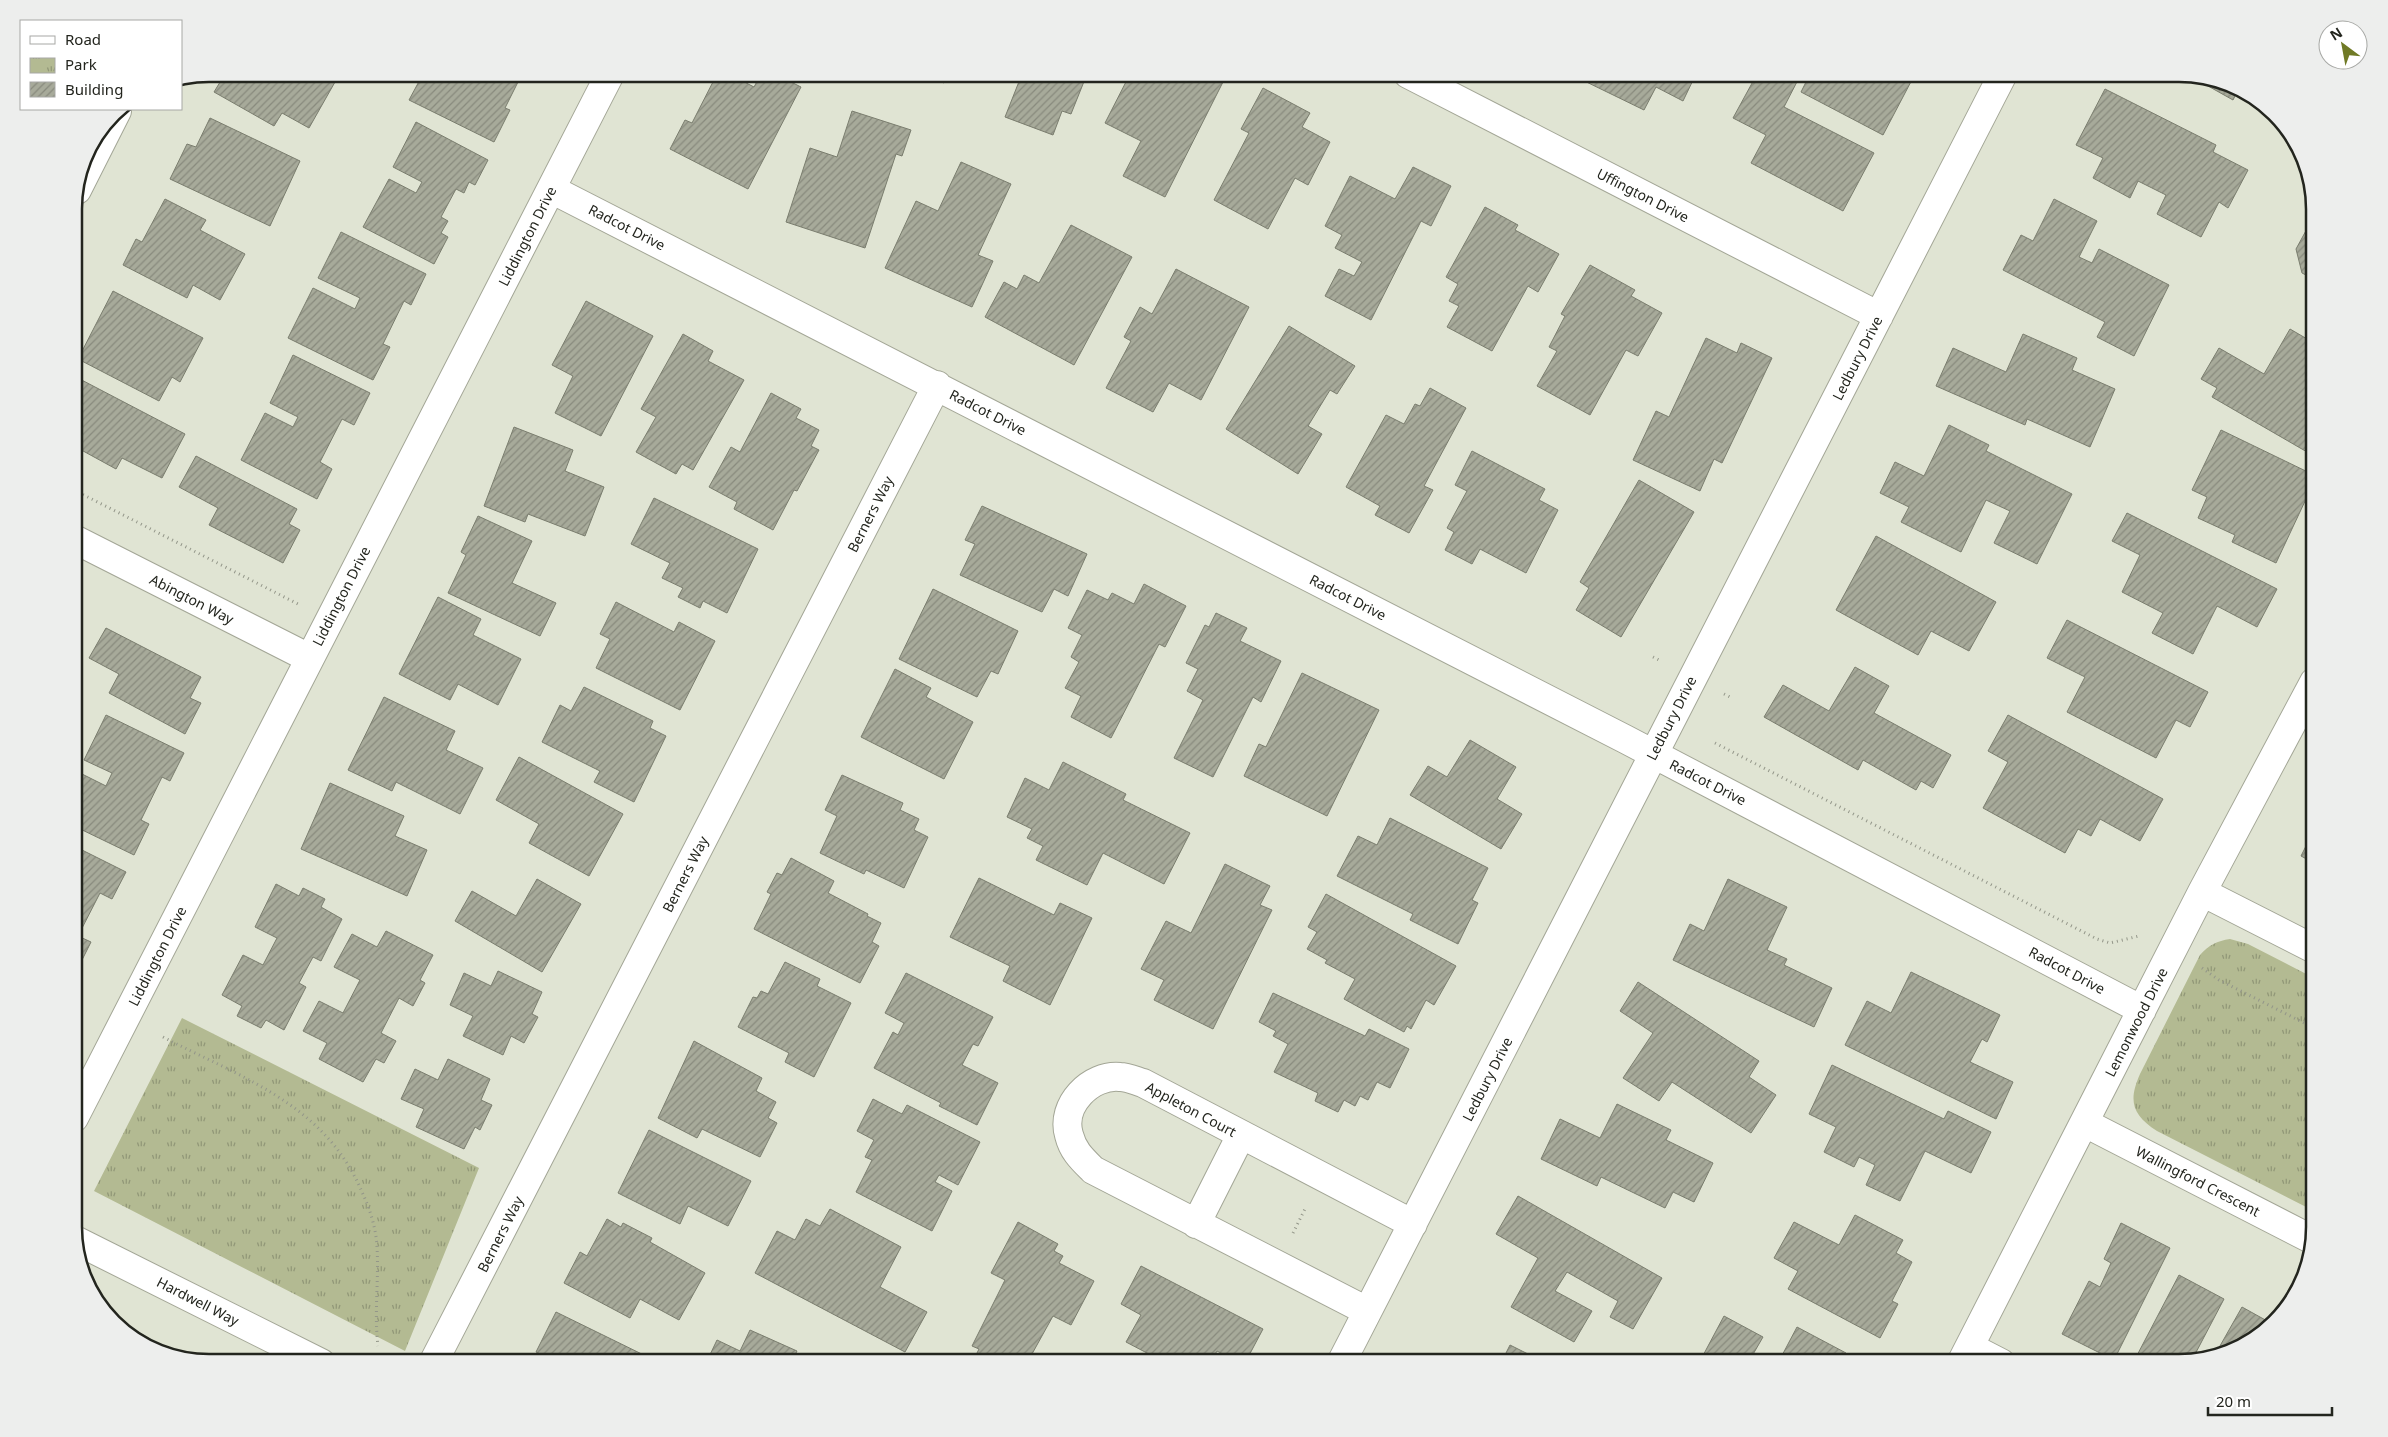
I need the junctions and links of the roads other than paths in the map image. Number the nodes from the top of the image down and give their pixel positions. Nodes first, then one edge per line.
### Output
1 (1424, 82) edge
2 (1999, 82) edge
3 (605, 83) edge
4 (551, 189) junction
5 (1879, 316) junction
6 (937, 385) junction
7 (83, 544) edge
8 (309, 658) junction
9 (2305, 698) edge
10 (1652, 753) junction
11 (2202, 892) junction
12 (2306, 946) edge
13 (2142, 1010) junction
14 (83, 1100) edge
15 (2085, 1123) junction
16 (1241, 1135) junction
17 (1196, 1224) junction
18 (1413, 1224) junction
19 (2305, 1236) edge
20 (84, 1245) edge
21 (1367, 1312) junction
22 (302, 1354) edge
23 (438, 1354) edge
24 (1346, 1354) edge
25 (1967, 1354) edge

1 - 5 street, Uffington Drive
2 - 5 street, Ledbury Drive
3 - 4 street, Liddington Drive
4 - 6 street, Radcot Drive
4 - 8 street, Liddington Drive
5 - 10 street, Ledbury Drive
6 - 10 street, Radcot Drive
6 - 23 street, Berners Way
7 - 8 street, Abington Way
8 - 14 street, Liddington Drive
9 - 11 street, Lemonwood Drive
10 - 13 street, Radcot Drive
10 - 18 street, Ledbury Drive
11 - 12 street
11 - 13 street, Lemonwood Drive
13 - 15 street, Lemonwood Drive
15 - 19 street, Wallingford Crescent
15 - 25 street, Lemonwood Drive
16 - 17 street
16 - 17 street, Appleton Court
16 - 18 street, Appleton Court
17 - 21 street, Appleton Court
18 - 21 street, Ledbury Drive
20 - 22 street, Hardwell Way
21 - 24 street, Ledbury Drive

